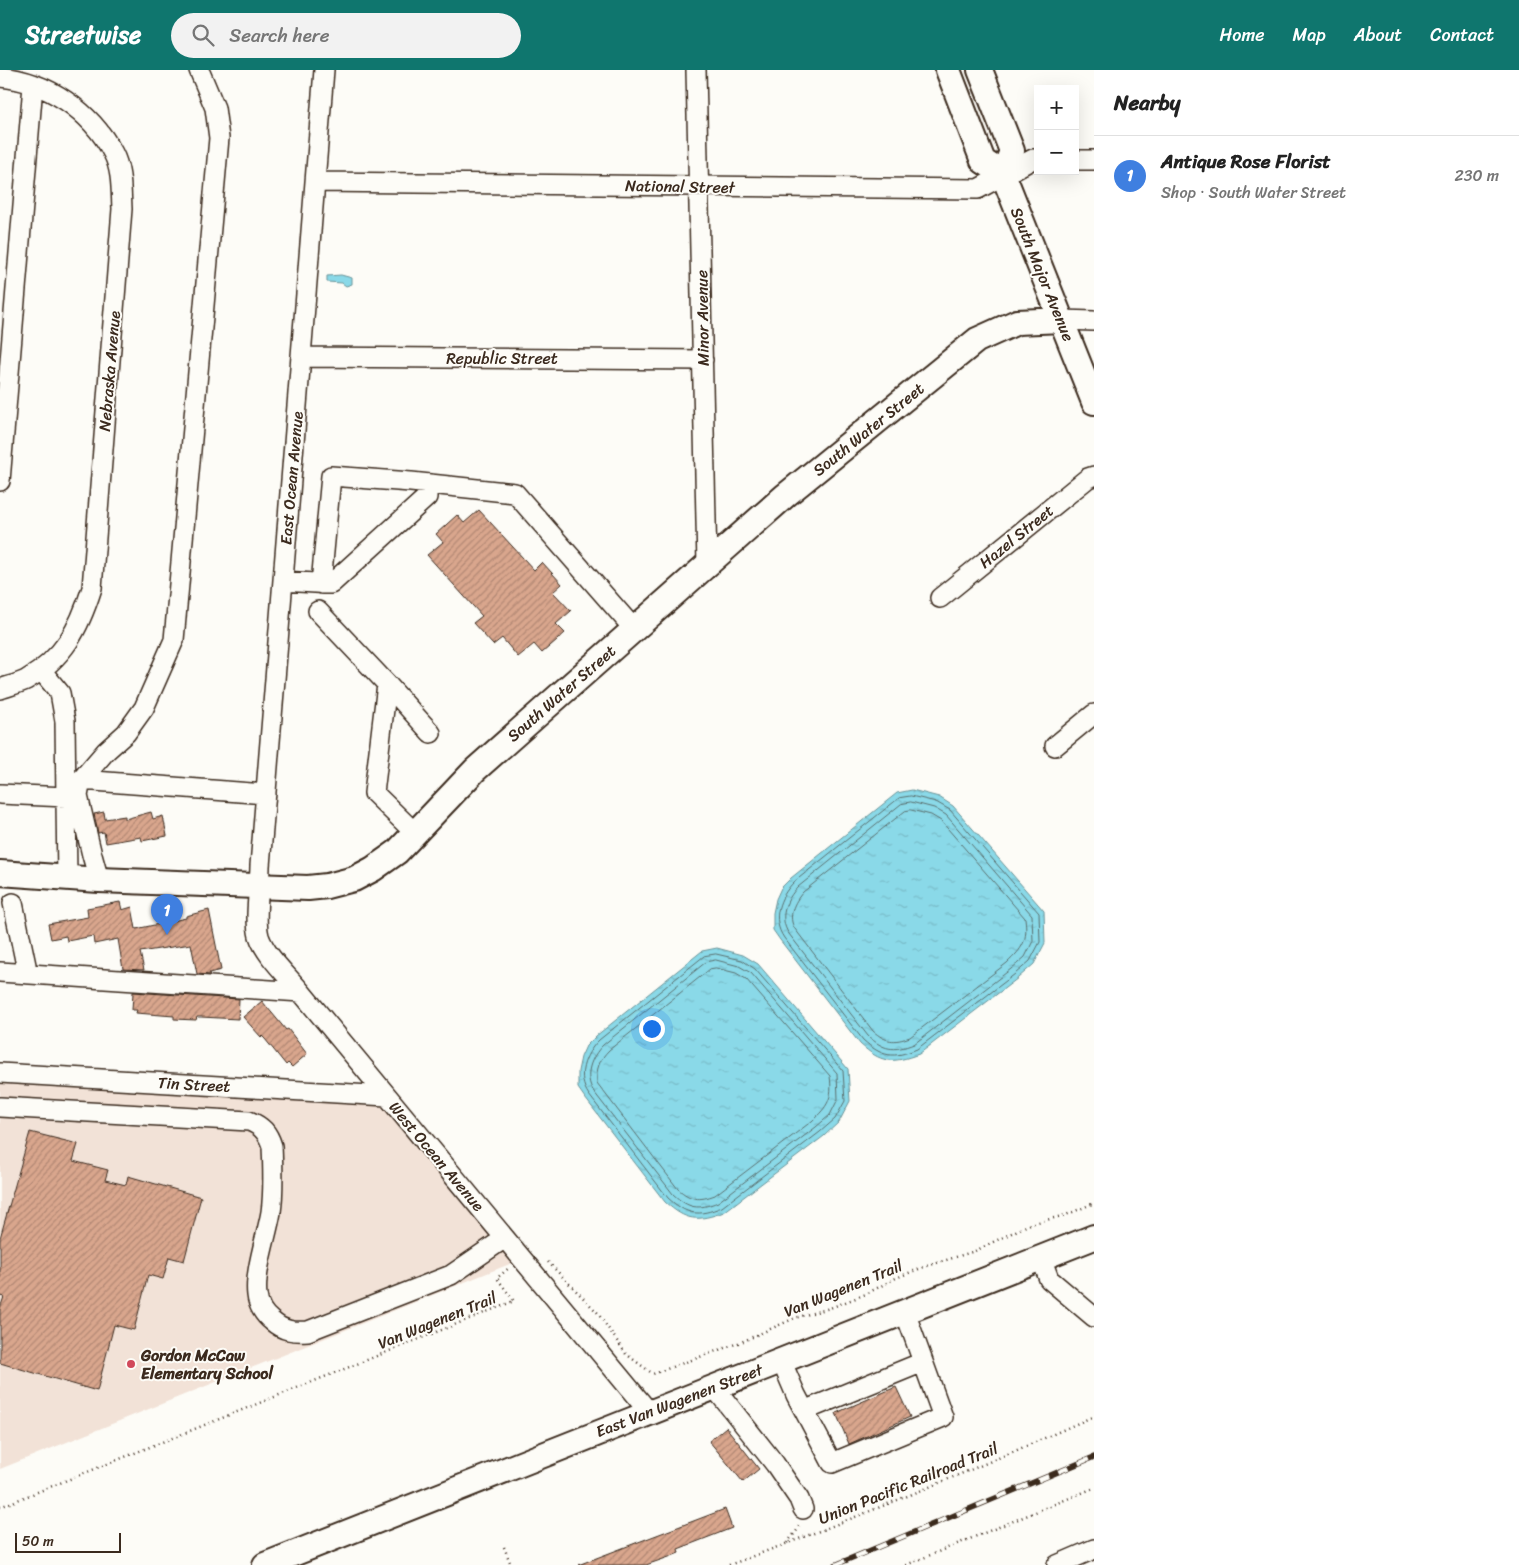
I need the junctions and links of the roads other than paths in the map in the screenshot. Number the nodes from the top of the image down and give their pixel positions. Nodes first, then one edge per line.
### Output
1 (199, 70) edge
2 (324, 70) edge
3 (696, 70) edge
4 (948, 70) edge
5 (980, 70) edge
6 (0, 77) edge
7 (32, 85) junction
8 (1034, 159) edge
9 (1079, 160) edge
10 (1094, 160) edge
11 (1003, 174) junction
12 (315, 182) junction
13 (699, 186) junction
14 (1062, 320) junction
15 (1094, 321) edge
16 (302, 357) junction
17 (703, 360) junction
18 (1094, 402) edge
19 (1094, 476) edge
20 (0, 481) edge
21 (427, 484) junction
22 (707, 565) junction
23 (283, 582) junction
24 (321, 584) junction
25 (940, 598) dead end
26 (318, 611) dead end
27 (634, 629) junction
28 (41, 670) junction
29 (387, 684) junction
30 (0, 689) edge
31 (1094, 714) edge
32 (431, 733) dead end
33 (1056, 746) dead end
34 (81, 780) junction
35 (0, 794) edge
36 (266, 794) junction
37 (66, 797) junction
38 (415, 833) junction
39 (0, 873) edge
40 (67, 878) junction
41 (99, 880) junction
42 (260, 886) junction
43 (13, 903) dead end
44 (0, 972) edge
45 (26, 974) junction
46 (301, 992) junction
47 (0, 1073) edge
48 (387, 1096) junction
49 (0, 1107) edge
50 (505, 1238) junction
51 (1092, 1243) edge
52 (1041, 1258) junction
53 (905, 1312) junction
54 (1094, 1317) edge
55 (781, 1360) junction
56 (923, 1362) junction
57 (714, 1387) junction
58 (806, 1410) junction
59 (649, 1412) junction
60 (803, 1509) road end
61 (1094, 1549) edge
62 (265, 1565) edge
63 (1057, 1565) edge

1 - 34 street
2 - 12 street, East Ocean Avenue
3 - 13 street, Minor Avenue
4 - 11 main road
5 - 11 main road
6 - 7 street, Nebraska Avenue
7 - 20 street
7 - 28 street, Nebraska Avenue
8 - 11 street, National Street
9 - 10 street
11 - 13 street, National Street
11 - 14 main road, South Major Avenue
12 - 13 street, National Street
12 - 16 street, East Ocean Avenue
13 - 17 street, Minor Avenue
14 - 15 street
14 - 18 main road, South Major Avenue
14 - 22 main road, South Water Street
16 - 17 street, Republic Street
16 - 23 street, East Ocean Avenue
17 - 22 street, Minor Avenue
19 - 25 street, Hazel Street
21 - 24 street
21 - 24 street
21 - 27 street
22 - 27 main road, South Water Street
23 - 24 street
23 - 36 street, East Ocean Avenue
26 - 29 street
27 - 38 main road, South Water Street
28 - 30 street, Nebraska Avenue
28 - 37 street
29 - 32 street
29 - 38 street
31 - 33 street
34 - 36 street
34 - 41 street
35 - 37 street
36 - 42 street, East Ocean Avenue
37 - 40 street
38 - 42 main road, South Water Street
39 - 40 main road, South Water Street
40 - 41 main road, South Water Street
41 - 42 main road, South Water Street
42 - 46 street, West Ocean Avenue
43 - 45 street
44 - 45 street
45 - 46 street
46 - 48 street, West Ocean Avenue
47 - 48 street, Tin Street
48 - 50 street, West Ocean Avenue
49 - 50 street
50 - 59 street, West Ocean Avenue
51 - 52 main road, East Van Wagenen Street
52 - 53 main road, East Van Wagenen Street
52 - 54 street
53 - 55 main road, East Van Wagenen Street
53 - 56 street
55 - 57 main road, East Van Wagenen Street
55 - 58 street
56 - 58 street
56 - 58 street
57 - 59 main road, East Van Wagenen Street
57 - 60 street
59 - 62 main road, East Van Wagenen Street
61 - 63 street

